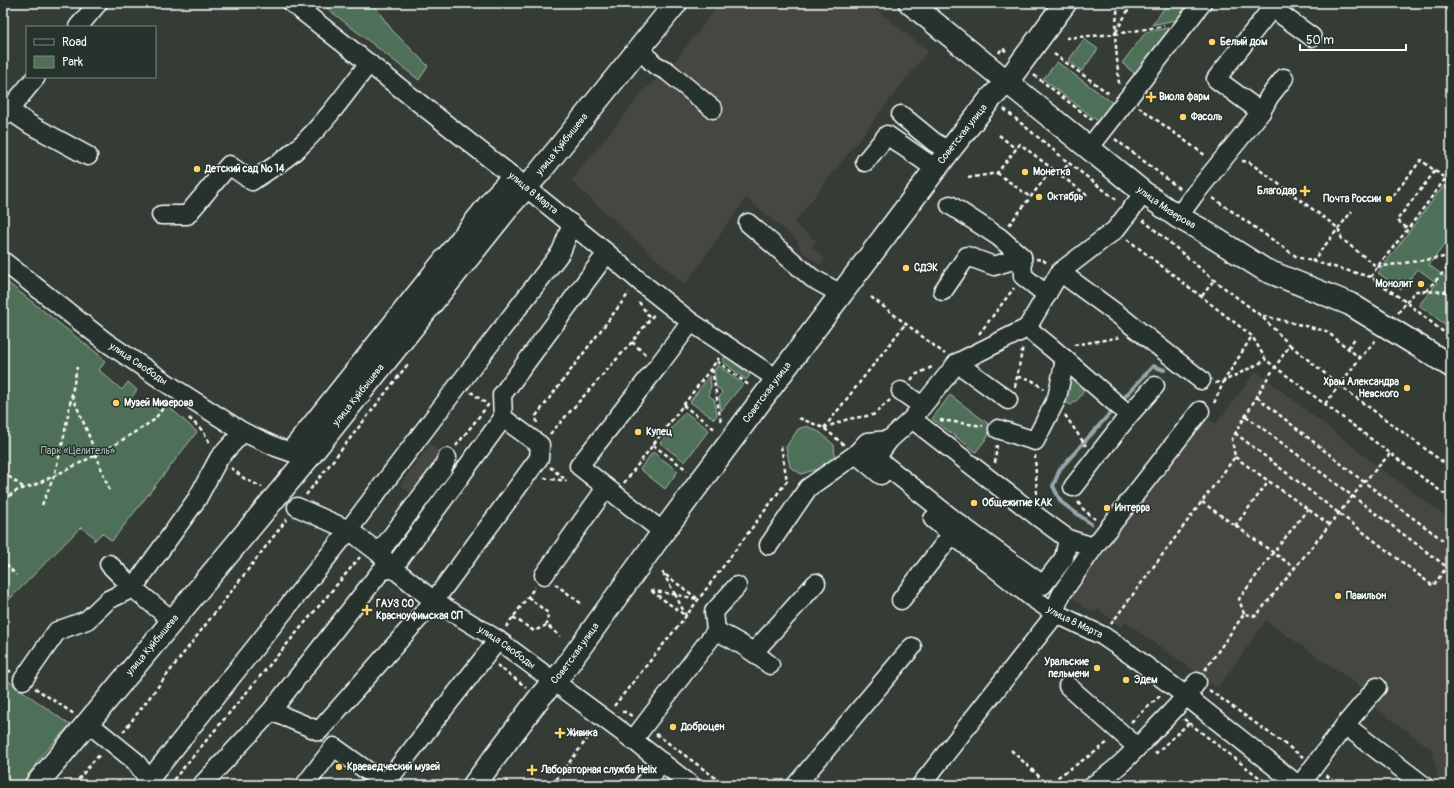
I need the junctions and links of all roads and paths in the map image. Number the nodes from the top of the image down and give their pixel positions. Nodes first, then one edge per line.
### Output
1 (98, 3) edge
2 (292, 3) edge
3 (676, 3) edge
4 (910, 3) edge
5 (1065, 3) edge
6 (1118, 3) edge
7 (1132, 3) edge
8 (1202, 3) edge
9 (1188, 21) junction
10 (79, 26) edge
11 (1115, 34) junction
12 (1312, 37) dead end
13 (1066, 38) dead end
14 (639, 49) junction
15 (1054, 54) dead end
16 (369, 62) junction
17 (35, 78) edge
18 (1284, 78) dead end
19 (1007, 82) junction
20 (1122, 103) junction
21 (713, 109) dead end
22 (1261, 112) junction
23 (6, 113) edge
24 (901, 115) dead end
25 (1012, 116) dead end
26 (999, 135) dead end
27 (1090, 147) junction
28 (1016, 149) junction
29 (949, 151) junction
30 (88, 156) dead end
31 (1222, 160) junction
32 (865, 162) dead end
33 (1069, 163) junction
34 (1053, 168) junction
35 (936, 169) junction
36 (1451, 170) edge
37 (1435, 171) junction
38 (997, 173) junction
39 (1061, 174) junction
40 (968, 178) dead end
41 (1446, 178) junction
42 (519, 181) junction
43 (1144, 193) junction
44 (1030, 197) junction
45 (1089, 197) dead end
46 (1213, 198) dead end
47 (1389, 201) dead end
48 (950, 205) dead end
49 (1451, 209) edge
50 (1130, 210) junction
51 (1352, 211) dead end
52 (161, 215) dead end
53 (1178, 217) junction
54 (748, 223) dead end
55 (572, 224) junction
56 (1338, 228) junction
57 (1408, 229) junction
58 (1114, 230) junction
59 (999, 237) junction
60 (608, 253) junction
61 (1451, 256) edge
62 (1022, 257) junction
63 (3, 260) edge
64 (1312, 262) junction
65 (1451, 264) edge
66 (1377, 267) junction
67 (1060, 272) junction
68 (1023, 276) junction
69 (1371, 278) junction
70 (1214, 280) junction
71 (943, 291) dead end
72 (1426, 292) dead end
73 (841, 294) junction
74 (1046, 295) junction
75 (634, 296) dead end
76 (1202, 296) junction
77 (871, 297) dead end
78 (638, 302) dead end
79 (666, 302) junction
80 (1260, 315) junction
81 (650, 318) junction
82 (691, 322) junction
83 (906, 323) junction
84 (1027, 328) junction
85 (1252, 336) junction
86 (1123, 337) dead end
87 (976, 338) dead end
88 (1356, 338) dead end
89 (1451, 338) edge
90 (632, 342) junction
91 (1290, 345) junction
92 (728, 347) junction
93 (1348, 348) junction
94 (1059, 354) junction
95 (1360, 358) dead end
96 (1266, 360) junction
97 (717, 361) junction
98 (957, 363) junction
99 (658, 366) junction
100 (1451, 366) edge
101 (77, 367) dead end
102 (1276, 367) junction
103 (712, 368) junction
104 (777, 379) junction
105 (1224, 381) junction
106 (1207, 382) joint
107 (460, 383) junction
108 (751, 386) dead end
109 (1155, 386) dead end
110 (901, 391) dead end
111 (72, 395) junction
112 (1257, 397) junction
113 (1008, 400) dead end
114 (166, 404) dead end
115 (683, 406) junction
116 (1200, 411) joint
117 (917, 413) junction
118 (1129, 415) junction
119 (1246, 416) junction
120 (503, 418) junction
121 (799, 418) dead end
122 (940, 420) dead end
123 (722, 423) dead end
124 (824, 428) junction
125 (998, 429) joint
126 (716, 430) dead end
127 (243, 432) junction
128 (1236, 433) junction
129 (889, 440) junction
130 (1035, 441) junction
131 (653, 445) junction
132 (781, 446) dead end
133 (539, 452) junction
134 (856, 454) junction
135 (1390, 454) junction
136 (96, 455) junction
137 (299, 455) junction
138 (1236, 457) junction
139 (447, 458) joint
140 (1451, 468) edge
141 (687, 470) dead end
142 (3, 472) edge
143 (54, 476) junction
144 (526, 476) junction
145 (1269, 481) junction
146 (1364, 482) junction
147 (1073, 487) joint
148 (24, 488) junction
149 (610, 491) junction
150 (110, 492) dead end
151 (1352, 497) junction
152 (1451, 498) edge
153 (3, 500) edge
154 (1202, 502) junction
155 (42, 505) dead end
156 (297, 507) dead end
157 (1308, 509) junction
158 (1339, 513) junction
159 (1038, 517) junction
160 (1330, 525) junction
161 (1235, 526) junction
162 (349, 530) junction
163 (1108, 530) junction
164 (663, 532) junction
165 (952, 534) junction
166 (1068, 539) junction
167 (768, 545) dead end
168 (1451, 546) edge
169 (1094, 547) junction
170 (379, 553) junction
171 (1273, 553) junction
172 (361, 555) dead end
173 (3, 558) edge
174 (1451, 561) edge
175 (109, 564) dead end
176 (1447, 567) junction
177 (393, 568) junction
178 (1295, 568) junction
179 (1451, 570) edge
180 (16, 575) dead end
181 (544, 575) junction
182 (816, 583) dead end
183 (737, 586) dead end
184 (133, 588) junction
185 (674, 594) junction
186 (528, 597) junction
187 (698, 599) junction
188 (901, 600) dead end
189 (434, 601) junction
190 (582, 604) dead end
191 (1055, 613) junction
192 (1244, 614) junction
193 (686, 616) junction
194 (513, 617) junction
195 (172, 621) junction
196 (547, 625) junction
197 (716, 632) junction
198 (560, 636) dead end
199 (1103, 636) junction
200 (498, 640) junction
201 (912, 647) dead end
202 (754, 652) junction
203 (485, 656) junction
204 (770, 665) dead end
205 (3, 666) edge
206 (23, 680) junction
207 (1197, 682) junction
208 (1068, 686) dead end
209 (1377, 687) dead end
210 (547, 689) junction
211 (1214, 694) junction
212 (1186, 696) junction
213 (1159, 697) dead end
214 (1201, 708) junction
215 (1174, 709) junction
216 (272, 711) junction
217 (88, 723) junction
218 (1189, 723) junction
219 (1345, 725) junction
220 (596, 728) junction
221 (633, 740) junction
222 (1011, 750) dead end
223 (1144, 752) junction
224 (662, 762) junction
225 (1314, 766) junction
226 (505, 782) dead end
227 (148, 783) edge
228 (386, 784) edge
229 (1047, 784) edge
230 (36, 785) edge
231 (166, 785) edge
232 (169, 785) edge
233 (202, 785) edge
234 (305, 785) edge
235 (474, 785) edge
236 (510, 785) edge
237 (552, 785) edge
238 (643, 785) edge
239 (691, 785) edge
240 (796, 785) edge
241 (922, 785) edge
242 (1093, 785) edge
243 (1269, 785) edge
244 (1299, 785) edge
245 (1339, 785) edge
246 (1423, 785) edge

1 - 10 street
2 - 16 street, улица 8 Марта
3 - 14 main road, улица Куйбышева
4 - 19 main road, улица Мизерова
5 - 19 main road, Советская улица
6 - 11 path
7 - 11 path
8 - 9 street
9 - 11 path
9 - 20 street
11 - 13 path
11 - 20 path
12 - 22 street
14 - 21 street
14 - 42 main road, улица Куйбышева
15 - 20 path
16 - 42 street, улица 8 Марта
16 - 52 street
17 - 23 street
18 - 22 street
19 - 27 main road, улица Мизерова
19 - 29 main road, Советская улица
20 - 27 street
20 - 31 path
22 - 31 street
23 - 30 street
24 - 29 street
25 - 33 path
26 - 28 path
27 - 43 main road, улица Мизерова
28 - 34 path
28 - 38 path
29 - 35 main road, Советская улица
31 - 53 street
31 - 56 path
32 - 35 street
33 - 39 path
33 - 50 path
34 - 39 path
34 - 44 path
35 - 73 main road, Советская улица
36 - 41 path
37 - 41 path
37 - 47 path
37 - 57 path
38 - 40 path
38 - 44 path
39 - 45 path
41 - 49 path
41 - 57 path
42 - 55 street, улица 8 Марта
42 - 137 main road, улица Куйбышева
43 - 50 street
43 - 53 main road, улица Мизерова
44 - 59 path
46 - 64 path
48 - 59 street
50 - 58 street
50 - 70 path
51 - 56 path
53 - 100 main road, улица Мизерова
54 - 73 street
55 - 60 street, улица 8 Марта
55 - 107 street
56 - 64 path
56 - 66 path
57 - 66 path
58 - 67 street
58 - 76 path
59 - 62 street
60 - 79 street, улица 8 Марта
60 - 120 street
61 - 66 path
62 - 67 path
62 - 68 street
62 - 71 street
63 - 127 street, улица Свободы
64 - 69 path
65 - 72 path
66 - 69 path
67 - 74 street
67 - 106 street
68 - 74 street
68 - 87 path
69 - 89 path
70 - 76 path
70 - 80 path
73 - 104 main road, Советская улица
74 - 84 street
75 - 133 path
76 - 85 path
77 - 83 path
78 - 81 path
79 - 81 path
79 - 82 street, улица 8 Марта
80 - 91 path
80 - 93 path
81 - 90 path
82 - 92 street, улица 8 Марта
82 - 99 street
83 - 98 path
83 - 124 path
84 - 94 street
84 - 98 street
85 - 96 path
85 - 105 path
86 - 94 path
88 - 93 path
90 - 99 path
90 - 133 path
91 - 102 path
91 - 140 path
92 - 97 path
92 - 104 street, улица 8 Марта
93 - 95 path
94 - 118 street
94 - 130 street
96 - 102 path
96 - 105 path
97 - 103 path
97 - 108 path
98 - 113 street
98 - 117 street
99 - 149 street
101 - 111 path
102 - 112 path
102 - 135 path
103 - 115 path
103 - 123 path
104 - 164 main road, Советская улица
105 - 106 path
105 - 116 path
107 - 139 path
107 - 162 street
109 - 118 street
110 - 117 street
111 - 136 path
111 - 143 path
112 - 119 path
112 - 146 path
114 - 136 path
115 - 126 path
115 - 131 path
116 - 163 street
117 - 129 street
117 - 159 street
118 - 147 street
119 - 128 path
119 - 151 path
120 - 133 street
120 - 177 street
121 - 124 path
122 - 125 path
124 - 134 path
125 - 130 street
127 - 137 street, улица Свободы
127 - 184 street
128 - 138 path
128 - 158 path
129 - 134 street
129 - 166 street
130 - 159 path
131 - 141 path
131 - 149 path
132 - 187 path
133 - 144 street
133 - 144 path
134 - 165 street, улица 8 Марта
134 - 167 street
135 - 146 path
135 - 152 path
136 - 143 path
136 - 150 path
137 - 195 main road, улица Куйбышева
138 - 145 path
138 - 154 path
139 - 170 street
142 - 148 path
143 - 148 path
143 - 155 path
144 - 189 street
145 - 157 path
145 - 161 path
146 - 151 path
146 - 168 path
147 - 163 path
148 - 153 path
149 - 164 street
149 - 181 street
151 - 158 path
151 - 176 path
154 - 161 path
154 - 199 path
156 - 162 street, улица Свободы
157 - 160 path
157 - 171 path
158 - 160 path
158 - 176 path
159 - 166 street
160 - 178 path
161 - 171 path
162 - 170 street, улица Свободы
162 - 227 street
163 - 169 street
164 - 210 main road, Советская улица
165 - 188 street
165 - 191 street, улица 8 Марта
166 - 169 street
169 - 191 street
170 - 177 street, улица Свободы
171 - 178 path
171 - 192 path
172 - 232 path
173 - 180 path
174 - 176 path
175 - 184 street
176 - 179 path
177 - 189 street, улица Свободы
177 - 216 street
178 - 192 path
181 - 186 path
181 - 190 path
182 - 202 street
183 - 197 street
184 - 195 street
184 - 206 street
185 - 187 path
185 - 187 path
185 - 193 path
185 - 193 path
186 - 194 path
186 - 196 path
187 - 193 path
189 - 200 street, улица Свободы
189 - 216 street
191 - 199 street, улица 8 Марта
191 - 241 street
192 - 207 path
193 - 220 path
194 - 196 path
194 - 200 path
195 - 217 main road, улица Куйбышева
196 - 198 path
197 - 202 street
197 - 221 street
199 - 212 street, улица 8 Марта
200 - 203 street
200 - 210 street, улица Свободы
201 - 240 street
202 - 204 street
203 - 210 path
203 - 228 street
205 - 206 path
206 - 217 path
207 - 211 path
207 - 212 street
208 - 223 street
209 - 219 street
210 - 220 street, улица Свободы
210 - 235 main road, Советская улица
211 - 214 path
211 - 225 path
212 - 214 street, улица 8 Марта
212 - 215 street
213 - 215 path
214 - 218 path
214 - 244 street, улица 8 Марта
215 - 218 path
215 - 223 street
216 - 233 street
217 - 227 street
217 - 230 main road, улица Куйбышева
218 - 223 path
218 - 243 path
219 - 225 street
219 - 246 street
220 - 221 street, улица Свободы
220 - 237 path
221 - 224 street, улица Свободы
222 - 229 path
223 - 242 street
224 - 238 street
224 - 239 street, улица Свободы
225 - 244 street
225 - 245 path
226 - 236 path
227 - 231 street
228 - 234 street

